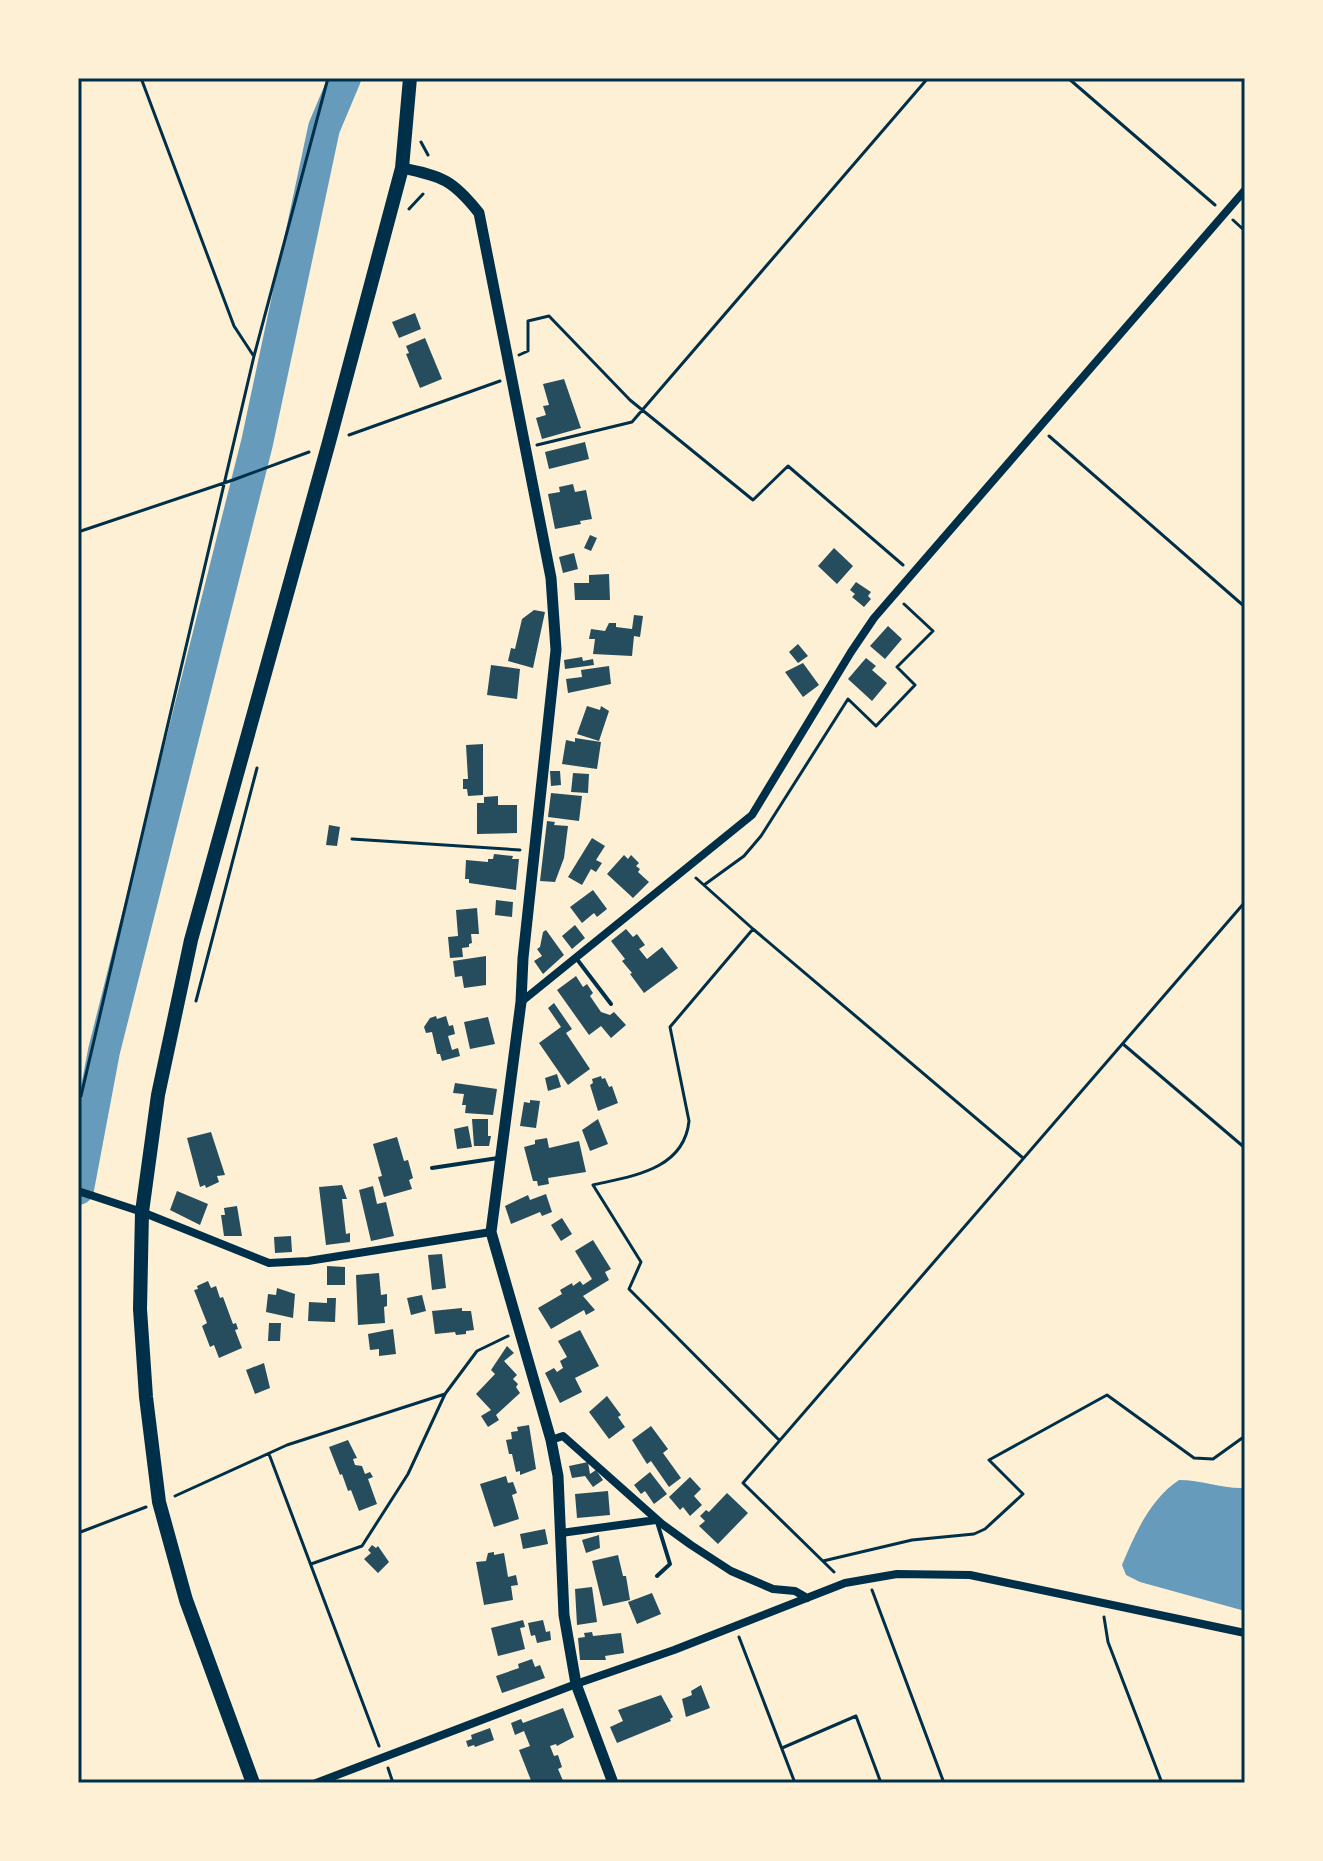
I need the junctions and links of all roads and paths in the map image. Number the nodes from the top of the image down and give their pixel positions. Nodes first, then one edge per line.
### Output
1 (141, 78) edge
2 (328, 78) edge
3 (410, 78) edge
4 (928, 78) edge
5 (1068, 78) edge
6 (402, 168) junction
7 (1245, 190) edge
8 (423, 194) dead end
9 (1225, 213) junction
10 (406, 219) dead end
11 (1245, 231) edge
12 (254, 356) junction
13 (508, 360) junction
14 (512, 377) junction
15 (642, 410) junction
16 (1039, 428) junction
17 (329, 442) junction
18 (526, 448) junction
19 (224, 483) junction
20 (78, 532) edge
21 (913, 574) junction
22 (895, 595) junction
23 (1245, 607) edge
24 (260, 755) dead end
25 (352, 839) dead end
26 (533, 851) junction
27 (686, 869) junction
28 (704, 885) junction
29 (1245, 902) edge
30 (753, 929) junction
31 (576, 958) junction
32 (521, 1002) junction
33 (611, 1004) dead end
34 (193, 1013) dead end
35 (1123, 1043) junction
36 (78, 1099) edge
37 (1245, 1148) edge
38 (501, 1157) junction
39 (1023, 1158) junction
40 (432, 1168) dead end
41 (82, 1192) edge
42 (142, 1212) junction
43 (491, 1232) junction
44 (518, 1331) junction
45 (445, 1394) junction
46 (1245, 1436) edge
47 (551, 1440) junction
48 (779, 1440) junction
49 (269, 1453) junction
50 (175, 1495) junction
51 (159, 1502) junction
52 (178, 1506) dead end
53 (656, 1520) junction
54 (78, 1533) edge
55 (561, 1533) junction
56 (823, 1561) junction
57 (310, 1564) junction
58 (657, 1576) dead end
59 (868, 1579) junction
60 (845, 1583) junction
61 (807, 1598) junction
62 (1102, 1602) junction
63 (735, 1627) junction
64 (1245, 1633) edge
65 (576, 1684) junction
66 (782, 1748) junction
67 (384, 1758) junction
68 (253, 1783) edge
69 (316, 1783) edge
70 (613, 1783) edge
71 (795, 1783) edge
72 (881, 1783) edge
73 (944, 1783) edge
74 (1162, 1783) edge

1 - 12 path
2 - 12 path
3 - 6 main road
4 - 15 path
5 - 9 path
6 - 13 street
6 - 17 main road
7 - 9 street
8 - 10 path
9 - 11 path
9 - 16 street
12 - 19 path
13 - 14 street
13 - 15 path
14 - 17 path
14 - 18 street
15 - 18 path
15 - 21 path
16 - 21 street
16 - 23 path
17 - 19 path
17 - 42 main road
18 - 26 street
19 - 20 path
19 - 36 path
21 - 22 street
22 - 27 street
22 - 28 path
24 - 34 path
25 - 26 path
26 - 32 street
27 - 28 path
27 - 31 street
28 - 30 path
29 - 35 path
30 - 39 path
30 - 48 path
31 - 32 street
31 - 33 lane
32 - 38 street
35 - 37 path
35 - 39 path
38 - 40 lane
38 - 43 street
39 - 48 path
41 - 42 street
42 - 43 street
42 - 51 main road
43 - 44 street
44 - 45 path
44 - 47 street
45 - 49 path
45 - 57 path
46 - 56 path
47 - 53 street
47 - 55 street
48 - 56 path
49 - 50 path
49 - 57 path
50 - 51 path
50 - 52 path
51 - 54 path
51 - 68 main road
53 - 55 street
53 - 58 lane
53 - 61 street
55 - 65 street
56 - 60 path
57 - 67 path
59 - 60 street
59 - 62 street
59 - 73 path
60 - 61 street
61 - 63 street
62 - 64 street
62 - 74 path
63 - 65 street
63 - 66 path
65 - 67 street
65 - 70 street
66 - 71 path
66 - 72 path
67 - 69 street

